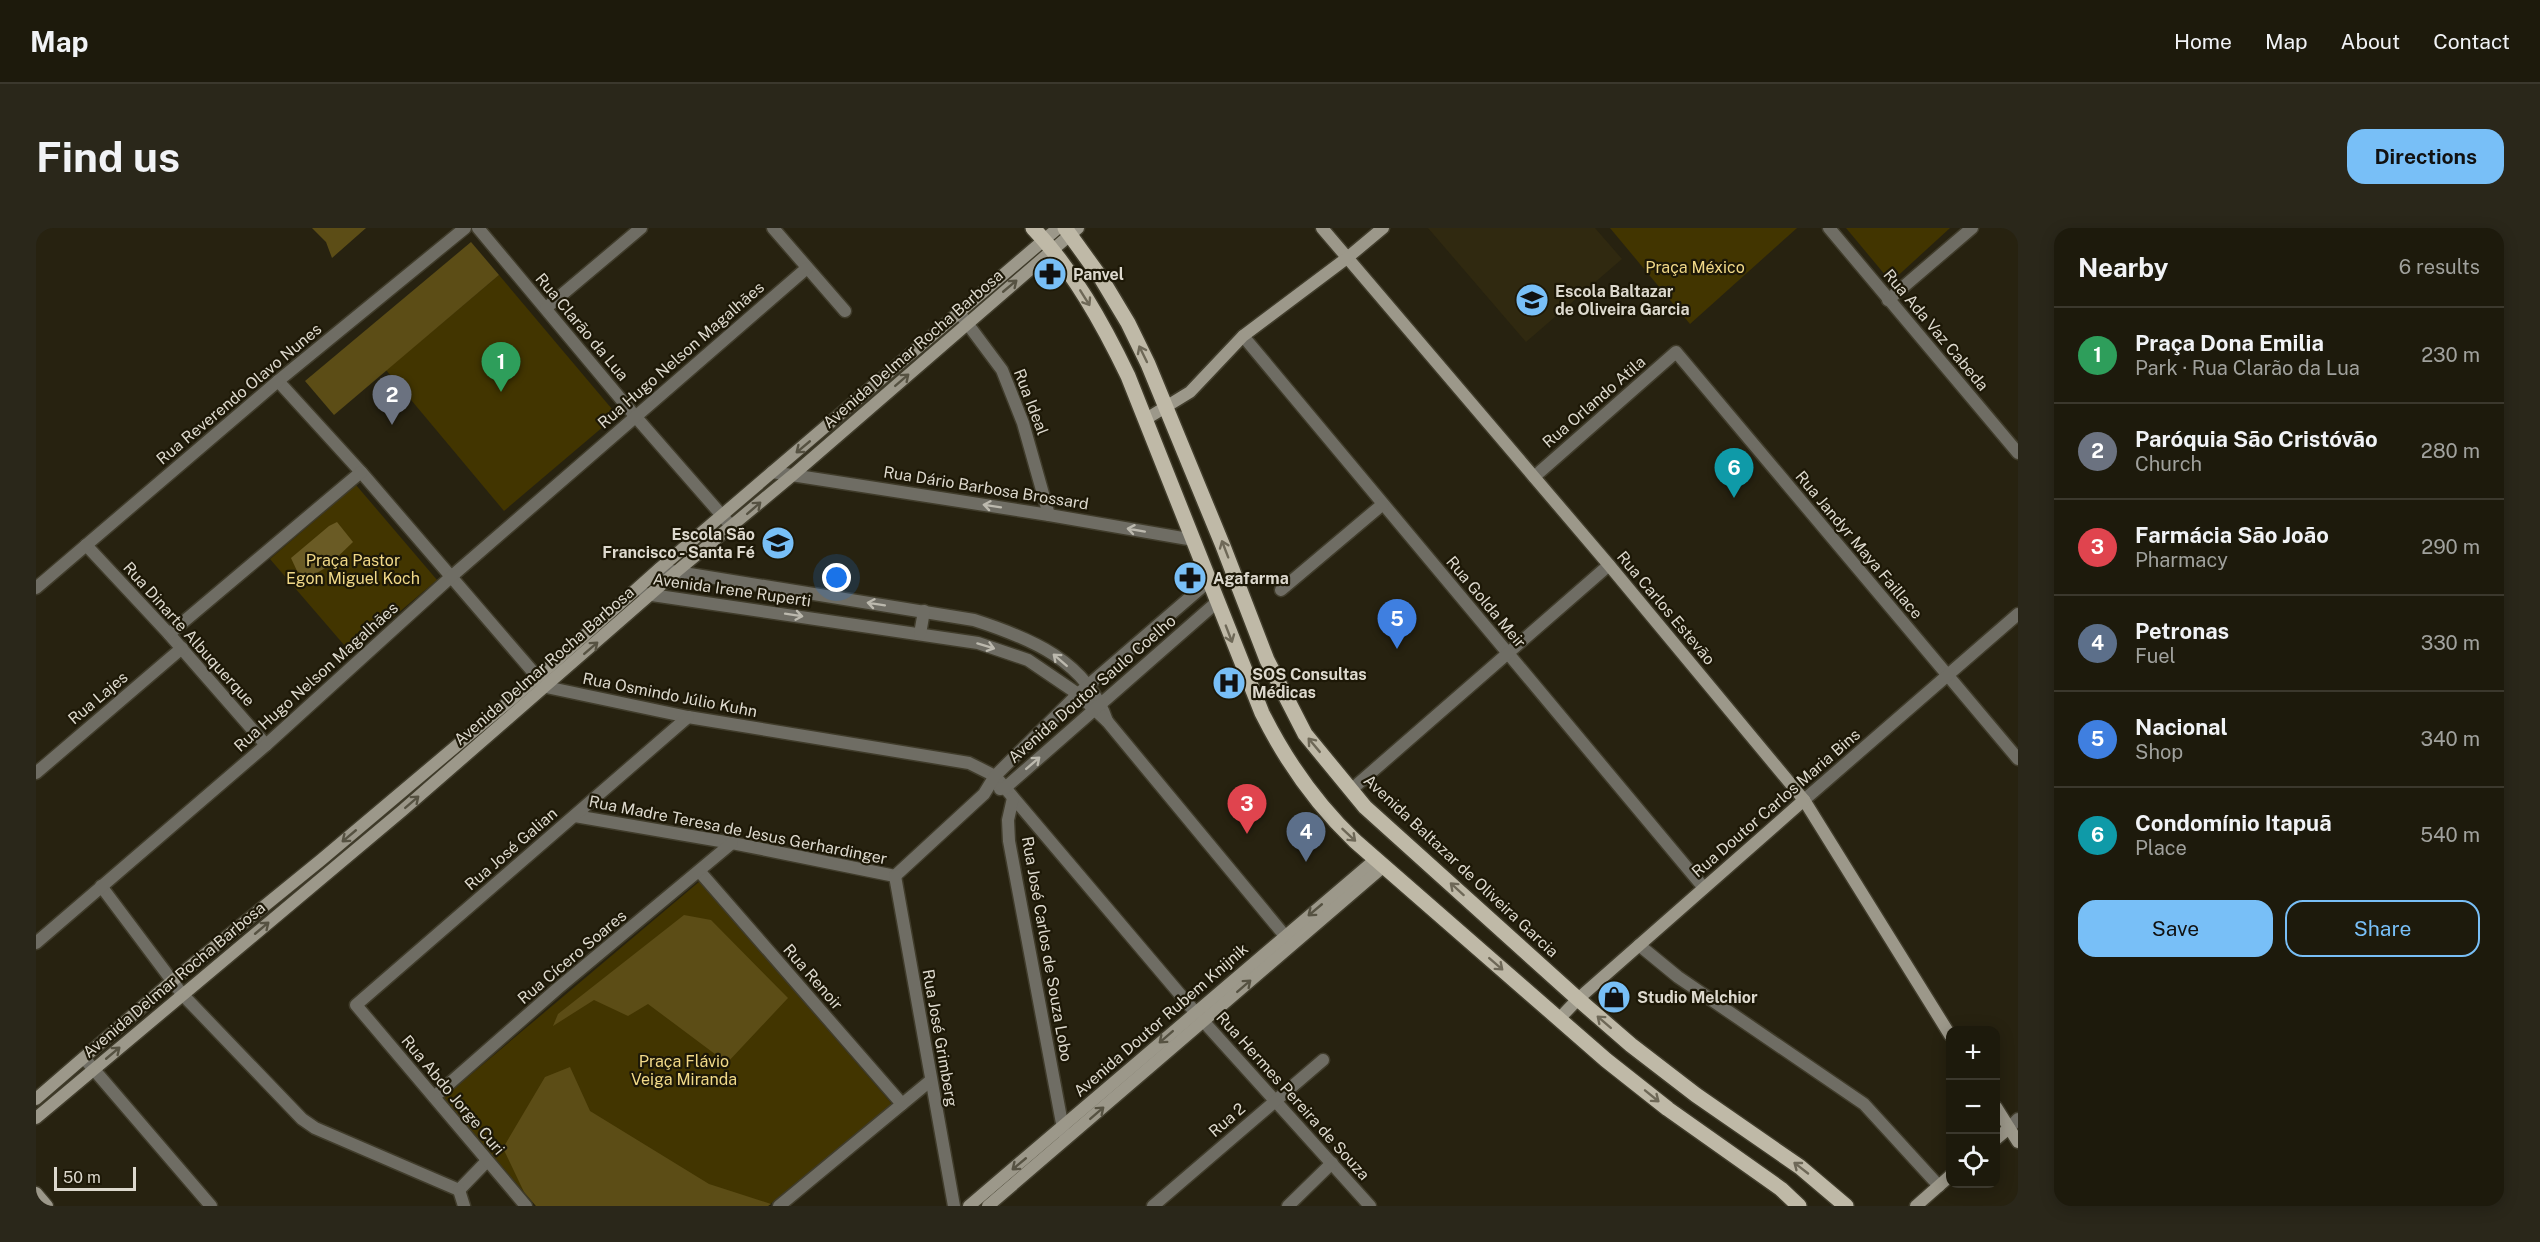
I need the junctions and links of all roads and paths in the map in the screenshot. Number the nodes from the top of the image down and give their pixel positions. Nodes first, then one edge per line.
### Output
1 (465, 228) edge
2 (478, 228) edge
3 (641, 228) edge
4 (773, 228) edge
5 (1033, 228) edge
6 (1322, 228) edge
7 (1383, 228) edge
8 (1829, 228) edge
9 (1972, 228) edge
10 (1068, 230) edge
11 (1049, 245) junction
12 (1347, 258) junction
13 (807, 268) junction
14 (1888, 300) junction
15 (546, 308) junction
16 (845, 311) dead end
17 (963, 318) junction
18 (1243, 336) junction
19 (1676, 352) joint
20 (278, 381) junction
21 (1168, 407) junction
22 (635, 416) junction
23 (1146, 419) junction
24 (2018, 453) edge
25 (361, 472) junction
26 (772, 472) junction
27 (794, 474) junction
28 (1534, 477) junction
29 (1383, 504) junction
30 (1049, 515) junction
31 (722, 517) junction
32 (732, 527) junction
33 (1194, 540) junction
34 (86, 545) junction
35 (1609, 565) junction
36 (659, 569) junction
37 (676, 572) junction
38 (452, 576) junction
39 (1209, 581) junction
40 (767, 587) junction
41 (36, 588) edge
42 (1281, 590) dead end
43 (632, 593) junction
44 (652, 594) junction
45 (1217, 602) junction
46 (765, 610) junction
47 (924, 611) junction
48 (2018, 614) edge
49 (169, 634) junction
50 (920, 634) junction
51 (182, 648) junction
52 (1507, 652) junction
53 (1947, 675) junction
54 (538, 676) junction
55 (1088, 685) junction
56 (546, 687) junction
57 (1078, 694) junction
58 (1097, 706) junction
59 (688, 717) junction
60 (266, 746) junction
61 (2018, 759) edge
62 (36, 773) edge
63 (995, 776) junction
64 (1351, 790) junction
65 (1009, 793) junction
66 (984, 794) junction
67 (1804, 801) junction
68 (575, 816) junction
69 (732, 843) junction
70 (1380, 862) junction
71 (700, 872) junction
72 (895, 876) junction
73 (101, 886) junction
74 (1704, 888) junction
75 (1289, 940) junction
76 (36, 943) edge
77 (1639, 945) junction
78 (171, 982) junction
79 (182, 994) junction
80 (1578, 999) junction
81 (356, 1005) joint
82 (1200, 1016) junction
83 (1559, 1019) junction
84 (1946, 1029) edge
85 (84, 1058) junction
86 (1323, 1060) dead end
87 (93, 1069) junction
88 (930, 1081) junction
89 (434, 1097) junction
90 (36, 1099) edge
91 (1275, 1100) junction
92 (902, 1104) junction
93 (2000, 1111) edge
94 (36, 1118) edge
95 (2013, 1123) edge
96 (1062, 1126) junction
97 (2000, 1135) edge
98 (1065, 1141) junction
99 (2018, 1142) edge
100 (487, 1161) junction
101 (1332, 1163) junction
102 (1946, 1180) edge
103 (1939, 1186) junction
104 (459, 1190) junction
105 (36, 1193) edge
106 (47, 1206) edge
107 (211, 1206) edge
108 (464, 1206) edge
109 (526, 1206) edge
110 (779, 1206) edge
111 (954, 1206) edge
112 (969, 1206) edge
113 (988, 1206) edge
114 (1153, 1206) edge
115 (1288, 1206) edge
116 (1370, 1206) edge
117 (1799, 1206) edge
118 (1846, 1206) edge
119 (1916, 1206) edge

1 - 20 street, Rua Reverendo Olavo Nunes
2 - 15 street, Rua Clarão da Lua
3 - 15 street
4 - 13 street
5 - 11 main road
6 - 12 street, Rua Carlos Estevão
7 - 12 street
8 - 14 street, Rua Ada Vaz Cabeda
9 - 14 street
10 - 11 street, Avenida Delmar Rocha Barbosa
21 -> 10 main road, Avenida Baltazar de Oliveira Garcia
11 - 17 street, Avenida Delmar Rocha Barbosa
11 -> 23 main road
12 - 18 street
12 - 28 street, Rua Carlos Estevão
13 - 16 street
13 - 22 street, Rua Hugo Nelson Magalhães
14 - 24 street, Rua Ada Vaz Cabeda
15 - 22 street, Rua Clarão da Lua
17 -> 26 street, Avenida Delmar Rocha Barbosa
27 -> 17 street, Avenida Delmar Rocha Barbosa
17 - 30 street, Rua Ideal
18 - 21 street
18 - 29 street, Rua Golda Meir
19 - 28 street, Rua Orlando Atila
19 - 53 street, Rua Jandyr Maya Faillace
20 - 25 street
20 - 34 street, Rua Reverendo Olavo Nunes
21 - 23 street
64 -> 21 main road, Avenida Baltazar de Oliveira Garcia
22 - 31 street, Rua Clarão da Lua
22 - 38 street, Rua Hugo Nelson Magalhães
23 - 33 main road
25 - 38 street
25 - 49 street
26 - 27 street, Rua Dário Barbosa Brossard
26 - 31 street, Avenida Delmar Rocha Barbosa
30 -> 27 street, Rua Dário Barbosa Brossard
32 -> 27 street, Avenida Delmar Rocha Barbosa
28 - 35 street, Rua Carlos Estevão
29 - 42 street
29 - 52 street, Rua Golda Meir
33 -> 30 street, Rua Dário Barbosa Brossard
31 - 32 street, Rua Clarão da Lua
31 - 36 street, Avenida Delmar Rocha Barbosa
32 - 37 street, Avenida Delmar Rocha Barbosa
33 - 39 main road
34 - 41 street, Rua Reverendo Olavo Nunes
34 - 49 street, Rua Dinarte Albuquerque
35 - 52 street
35 - 67 street, Rua Carlos Estevão
36 - 37 street, Avenida Irene Ruperti
36 - 43 street, Avenida Delmar Rocha Barbosa
37 - 40 street, Avenida Irene Ruperti
37 - 44 street, Avenida Delmar Rocha Barbosa
38 - 54 street
38 - 60 street, Rua Hugo Nelson Magalhães
39 - 45 main road
39 - 55 street, Avenida Doutor Saulo Coelho
40 - 46 street
47 -> 40 street, Avenida Irene Ruperti
43 - 44 street, Avenida Irene Ruperti
43 - 54 street, Avenida Delmar Rocha Barbosa
44 - 46 street, Avenida Irene Ruperti
56 -> 44 street, Avenida Delmar Rocha Barbosa
45 - 58 street, Avenida Doutor Saulo Coelho
45 -> 70 main road
46 -> 50 street, Avenida Irene Ruperti
47 - 50 street
55 -> 47 street, Avenida Irene Ruperti
48 - 53 street, Rua Doutor Carlos Maria Bins
49 - 51 street, Rua Dinarte Albuquerque
50 -> 57 street, Avenida Irene Ruperti
51 - 60 street, Rua Dinarte Albuquerque
51 - 62 street, Rua Lajes
52 - 64 street
52 - 74 street, Rua Golda Meir
53 - 61 street, Rua Jandyr Maya Faillace
53 - 67 street, Rua Doutor Carlos Maria Bins
54 - 56 street
54 -> 78 street, Avenida Delmar Rocha Barbosa
55 - 57 street, Avenida Doutor Saulo Coelho
55 - 58 street, Avenida Irene Ruperti
56 - 59 street, Rua Osmindo Júlio Kuhn
79 -> 56 street, Avenida Delmar Rocha Barbosa
57 - 58 street, Avenida Irene Ruperti
57 - 63 street, Avenida Doutor Saulo Coelho
65 -> 58 street, Avenida Doutor Saulo Coelho
58 - 75 street
59 - 63 street, Rua Osmindo Júlio Kuhn
59 - 68 street, Rua José Galian
60 - 73 street, Rua Hugo Nelson Magalhães
63 - 65 street, Rua Osmindo Júlio Kuhn
63 - 66 street, Avenida Doutor Saulo Coelho
80 -> 64 main road, Avenida Baltazar de Oliveira Garcia
65 - 66 street, Avenida Doutor Saulo Coelho
65 - 82 street, Rua Hermes Pereira de Souza
65 - 96 street, Rua José Carlos de Souza Lobo
66 - 72 street, Avenida Doutor Saulo Coelho
67 - 74 street, Rua Doutor Carlos Maria Bins
67 - 84 street, Rua Carlos Estevão
68 - 69 street, Rua Madre Teresa de Jesus Gerhardinger
68 - 81 street, Rua José Galian
69 - 71 street, Rua Cícero Soares
69 - 72 street, Rua Madre Teresa de Jesus Gerhardinger
70 - 75 street, Avenida Doutor Rubem Knijnik
70 -> 83 main road
71 - 89 street, Rua Cícero Soares
71 - 92 street, Rua Renoir
72 - 88 street, Rua José Grimberg
73 - 76 street, Rua Hugo Nelson Magalhães
73 - 78 street
74 - 77 street, Rua Doutor Carlos Maria Bins
75 - 82 street, Avenida Doutor Rubem Knijnik
77 - 80 street, Rua Doutor Carlos Maria Bins
77 - 103 street
78 - 79 street
78 - 85 street, Avenida Delmar Rocha Barbosa
87 -> 79 street, Avenida Delmar Rocha Barbosa
79 - 104 street
80 - 83 street, Rua Doutor Carlos Maria Bins
118 -> 80 main road, Avenida Baltazar de Oliveira Garcia
81 - 89 street, Rua Abdo Jorge Curi
82 - 91 street, Rua Hermes Pereira de Souza
82 -> 96 street, Avenida Doutor Rubem Knijnik
98 -> 82 street, Avenida Doutor Rubem Knijnik
83 -> 117 main road
85 - 87 street
85 - 90 street, Avenida Delmar Rocha Barbosa
86 - 91 street, Rua 2
87 - 94 street, Avenida Delmar Rocha Barbosa
87 - 107 street
88 - 92 street
88 - 111 street, Rua José Grimberg
89 - 100 street, Rua Abdo Jorge Curi
91 - 101 street, Rua Hermes Pereira de Souza
91 - 114 street, Rua 2
92 - 110 street
93 - 95 street
95 - 97 street
95 - 99 street
96 - 98 street, Rua José Carlos de Souza Lobo
96 -> 112 street, Avenida Doutor Rubem Knijnik
98 - 113 street, Avenida Doutor Rubem Knijnik
100 - 104 street
100 - 109 street, Rua Abdo Jorge Curi
101 - 115 street
101 - 116 street, Rua Hermes Pereira de Souza
102 - 103 street
103 - 119 street
104 - 108 street
105 - 106 street

